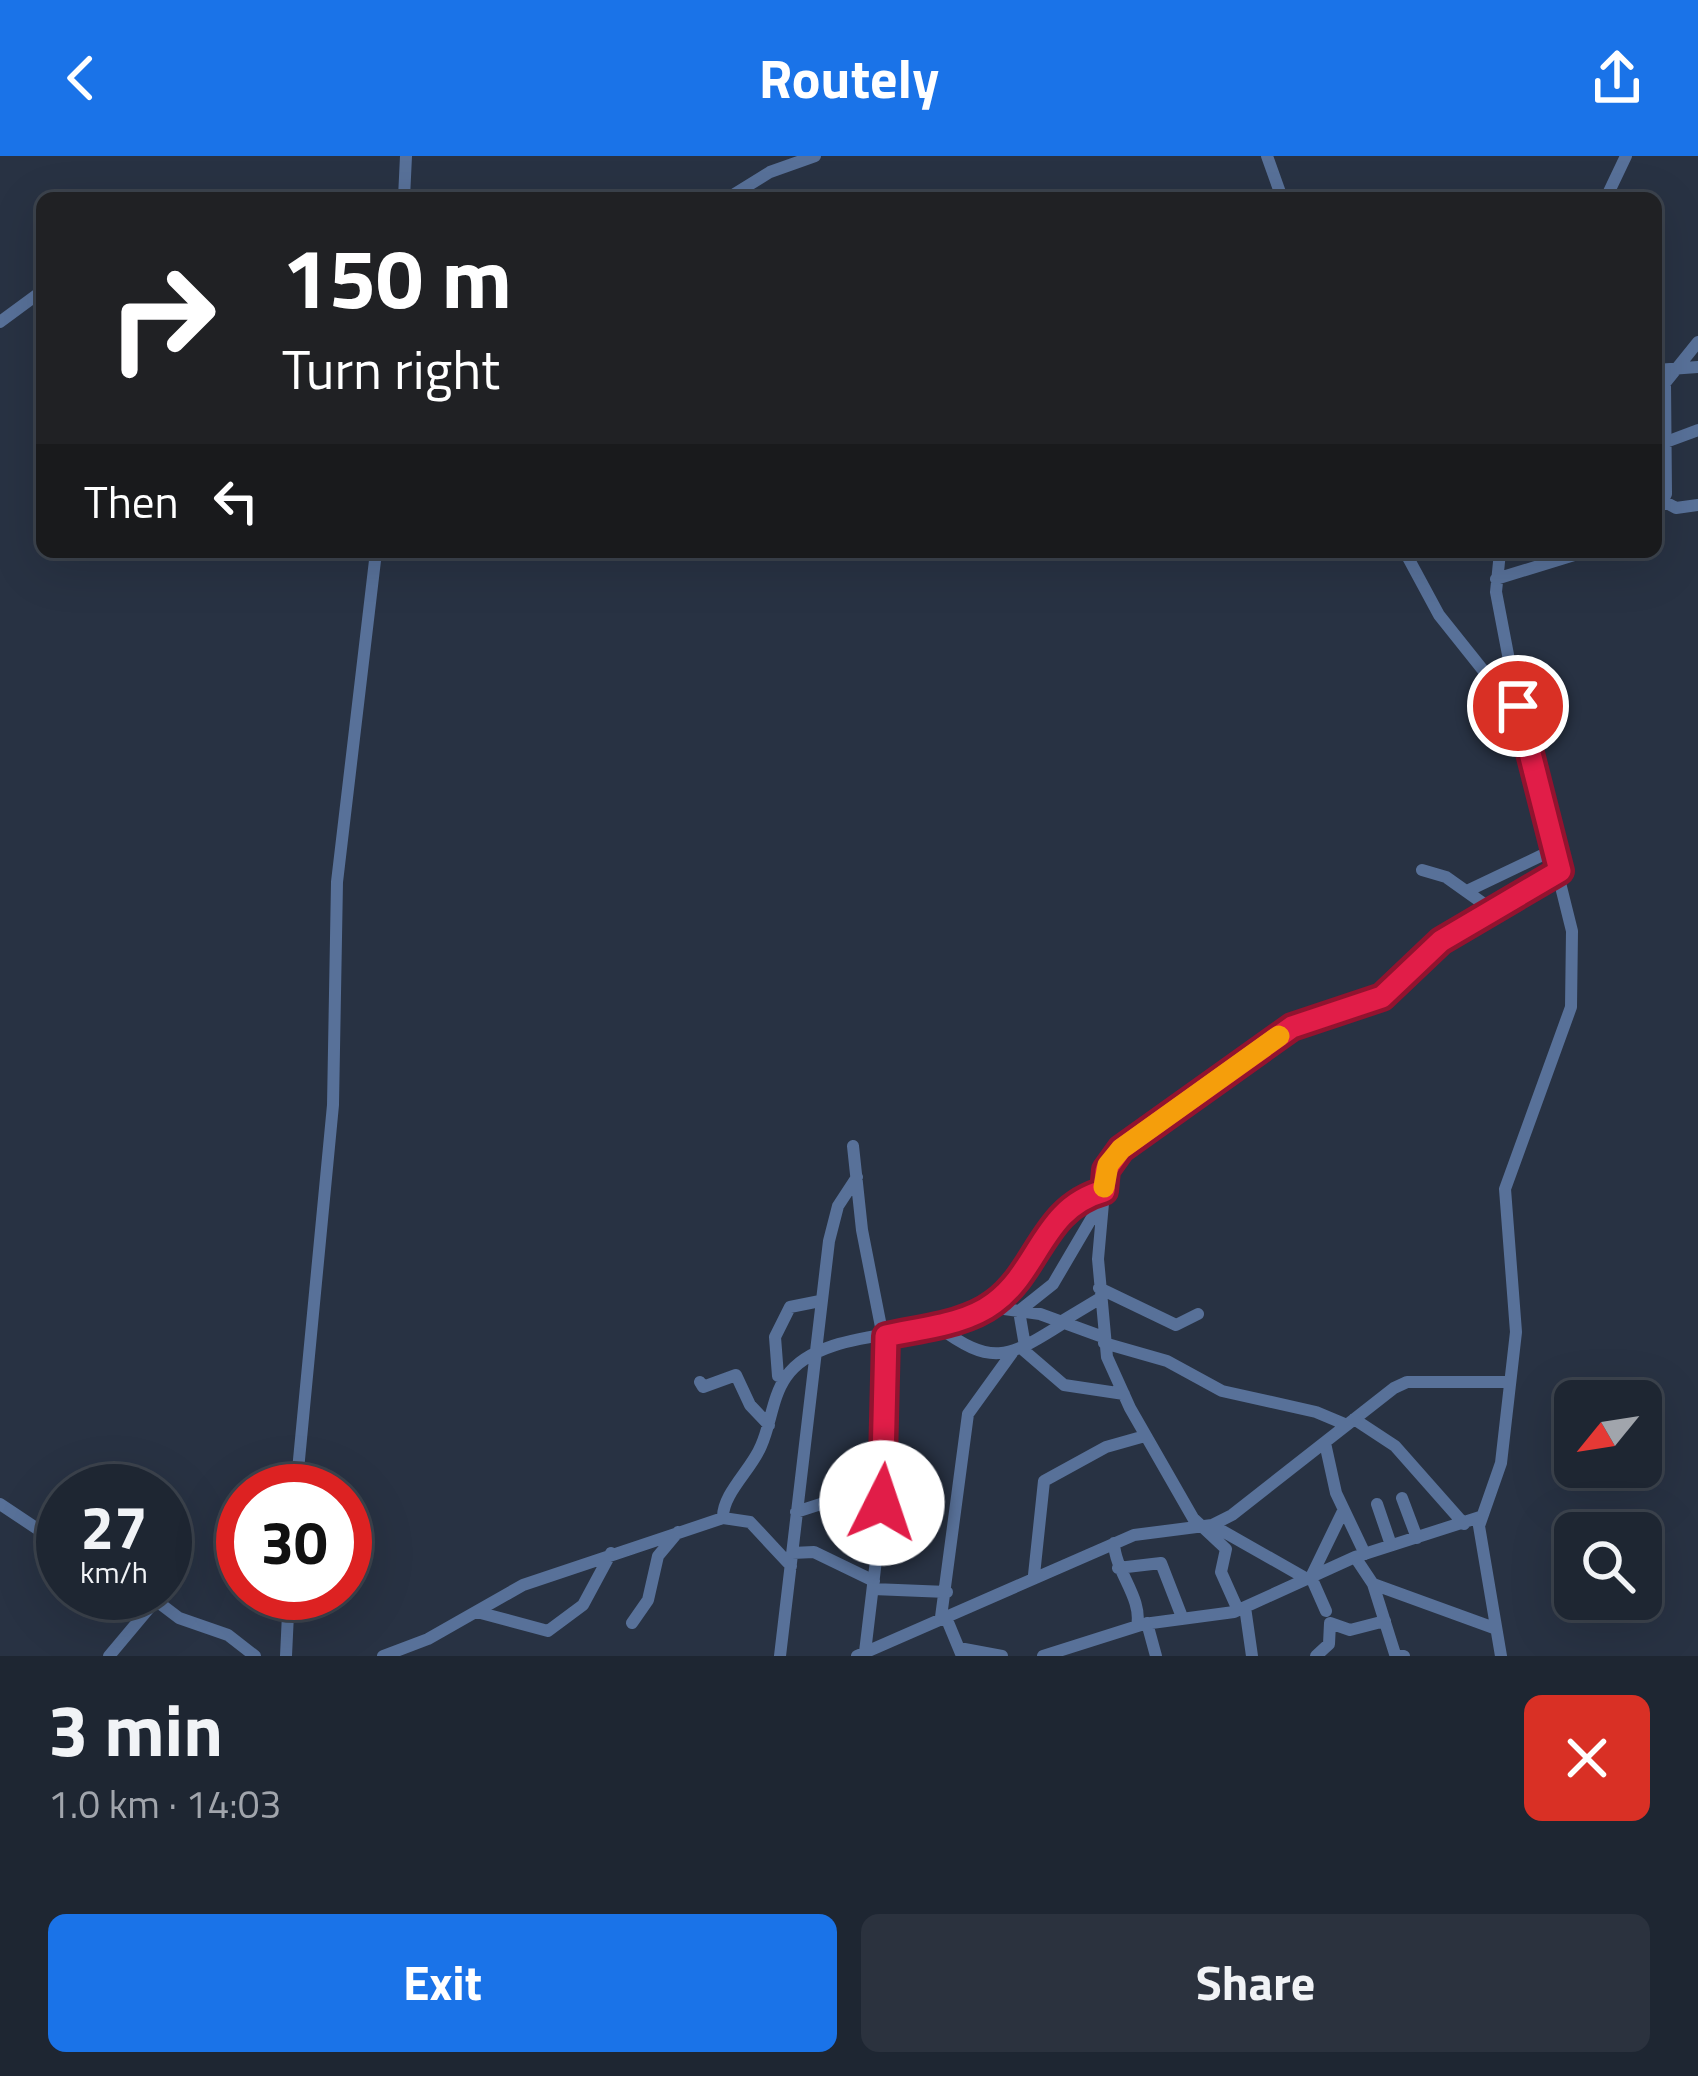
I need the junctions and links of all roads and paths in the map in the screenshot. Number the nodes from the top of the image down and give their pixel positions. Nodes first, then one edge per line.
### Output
1 (406, 156) edge
2 (815, 156) edge
3 (1267, 156) edge
4 (1626, 156) edge
5 (404, 192) edge
6 (737, 192) edge
7 (1280, 192) edge
8 (1609, 192) edge
9 (36, 295) edge
10 (0, 322) edge
11 (1698, 342) edge
12 (1698, 367) edge
13 (1678, 369) junction
14 (1662, 370) edge
15 (1698, 430) edge
16 (1666, 442) junction
17 (1665, 502) junction
18 (1698, 505) edge
19 (1662, 506) edge
20 (375, 558) edge
21 (1408, 558) edge
22 (1499, 558) edge
23 (1564, 558) edge
24 (1496, 579) junction
25 (1519, 714) junction
26 (1556, 849) junction
27 (1422, 869) dead end
28 (1560, 871) junction
29 (1467, 892) junction
30 (1491, 909) junction
31 (853, 1146) dead end
32 (857, 1177) junction
33 (1104, 1191) junction
34 (1099, 1294) junction
35 (820, 1300) junction
36 (990, 1306) junction
37 (1019, 1311) junction
38 (1198, 1314) dead end
39 (1060, 1323) junction
40 (937, 1326) junction
41 (884, 1336) junction
42 (1104, 1340) junction
43 (1019, 1349) junction
44 (817, 1353) junction
45 (778, 1376) dead end
46 (700, 1382) dead end
47 (1509, 1382) junction
48 (1124, 1394) junction
49 (1351, 1422) junction
50 (769, 1425) junction
51 (1145, 1436) junction
52 (1325, 1443) junction
53 (299, 1464) edge
54 (884, 1490) junction
55 (1402, 1498) dead end
56 (0, 1504) edge
57 (1376, 1504) dead end
58 (1343, 1511) junction
59 (796, 1512) junction
60 (723, 1517) junction
61 (1480, 1517) junction
62 (1464, 1524) junction
63 (1206, 1525) junction
64 (36, 1528) edge
65 (678, 1532) junction
66 (1417, 1538) junction
67 (1114, 1543) junction
68 (1390, 1545) junction
69 (611, 1552) junction
70 (1360, 1556) junction
71 (792, 1560) junction
72 (1118, 1568) junction
73 (1034, 1575) junction
74 (1309, 1578) junction
75 (1373, 1584) junction
76 (873, 1585) junction
77 (947, 1592) junction
78 (1242, 1609) junction
79 (1326, 1610) dead end
80 (477, 1612) junction
81 (943, 1616) junction
82 (1182, 1617) junction
83 (134, 1620) edge
84 (185, 1620) edge
85 (288, 1620) edge
86 (1384, 1621) junction
87 (632, 1623) dead end
88 (1142, 1625) junction
89 (1494, 1628) junction
90 (961, 1652) edge
91 (1073, 1653) edge
92 (861, 1654) edge
93 (1500, 1655) edge
94 (109, 1656) edge
95 (255, 1656) edge
96 (286, 1656) edge
97 (383, 1656) edge
98 (780, 1656) edge
99 (1001, 1656) edge
100 (1043, 1656) edge
101 (1156, 1656) edge
102 (1255, 1656) edge
103 (1316, 1656) edge
104 (1404, 1656) edge

1 - 5 street
2 - 6 street
3 - 7 street
4 - 8 street
9 - 10 street
11 - 13 street
12 - 13 street
13 - 14 street
13 - 16 street
15 - 16 street
16 - 17 street
17 - 18 street
17 - 19 street
20 - 53 street
21 - 25 street
22 - 24 street
23 - 24 street
24 - 25 street
25 - 26 street
26 - 28 street
26 - 29 street
27 - 29 street
28 - 30 street
28 - 47 street
29 - 30 street
30 - 33 street
31 - 32 street
32 - 35 street
32 - 41 street
33 - 34 street
33 - 36 street
33 - 37 street
34 - 38 street
34 - 39 street
34 - 42 street
35 - 44 street
35 - 45 street
36 - 37 street
36 - 40 street
37 - 39 street
37 - 43 street
39 - 42 street
39 - 43 street
40 - 41 street
40 - 43 street
41 - 44 street
41 - 54 street
42 - 48 street
42 - 49 street
43 - 48 street
43 - 77 street
44 - 50 street
44 - 59 street
46 - 50 street
47 - 49 street
47 - 61 street
48 - 51 street
49 - 52 street
49 - 62 street
50 - 60 street
51 - 63 street
51 - 73 street
52 - 58 street
52 - 63 street
54 - 59 street
54 - 76 street
55 - 66 street
56 - 64 street
57 - 68 street
58 - 70 street
58 - 74 street
59 - 71 street
60 - 65 street
60 - 71 street
61 - 62 street
61 - 89 street
62 - 66 street
63 - 67 street
63 - 74 street
63 - 78 street
65 - 69 street
65 - 87 street
66 - 68 street
67 - 72 street
67 - 73 street
68 - 70 street
69 - 80 street
69 - 80 street
70 - 74 street
70 - 75 street
71 - 76 street
71 - 98 street
72 - 82 street
72 - 88 street
73 - 81 street
74 - 78 street
74 - 79 street
75 - 86 street
75 - 89 street
76 - 77 street
76 - 92 street
77 - 81 street
78 - 82 street
78 - 102 street
80 - 97 street
81 - 90 street
81 - 92 street
82 - 88 street
83 - 94 street
84 - 95 street
85 - 96 street
86 - 103 street
86 - 104 street
88 - 91 street
88 - 101 street
89 - 93 street
90 - 99 street
91 - 100 street

